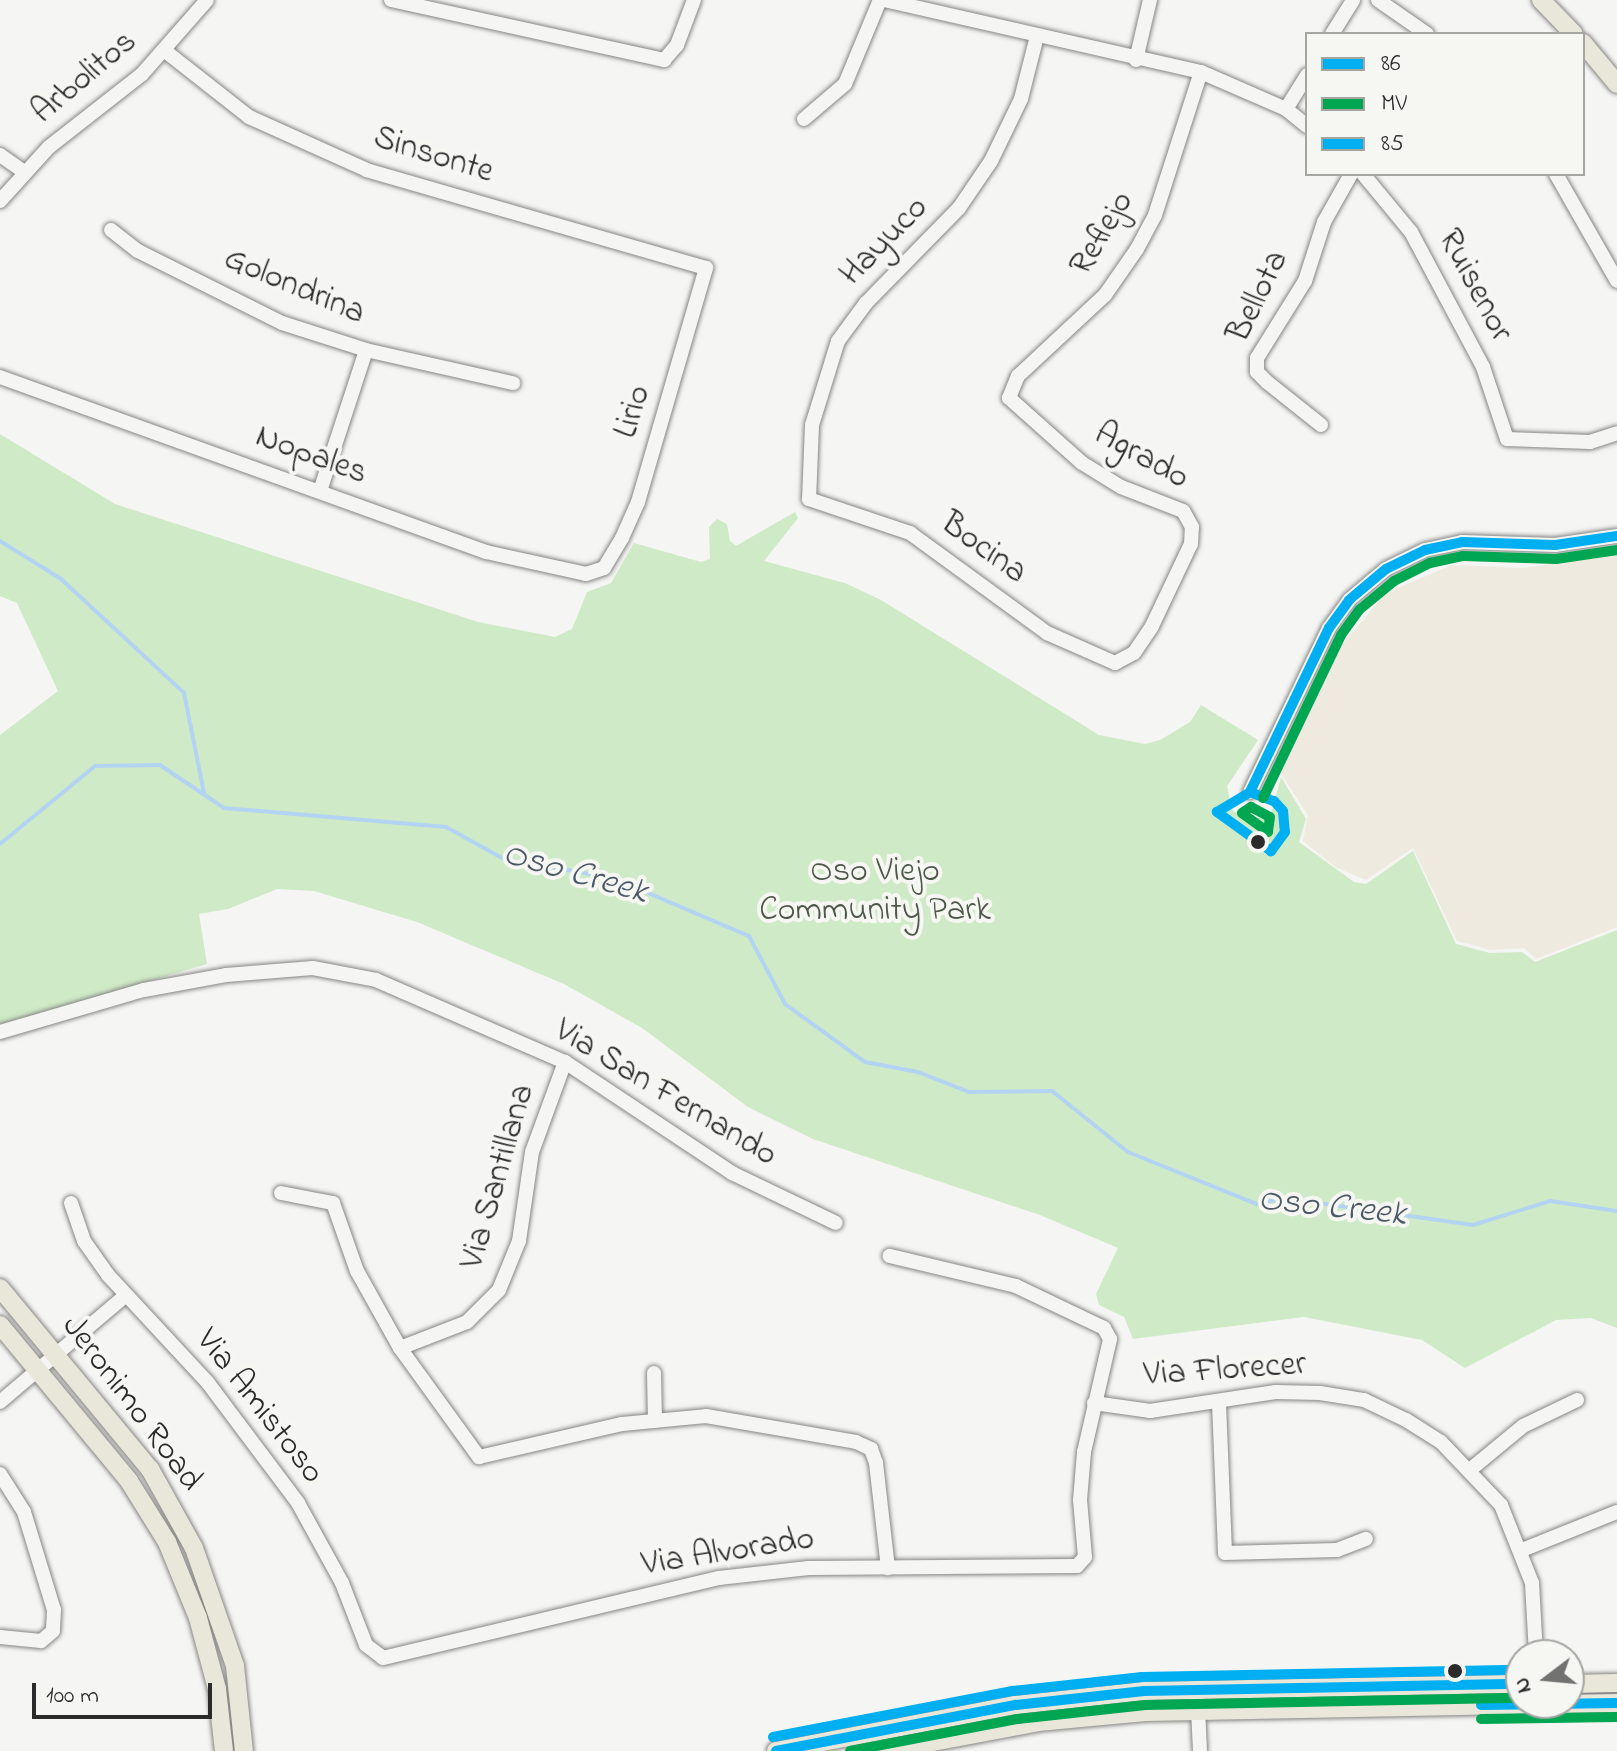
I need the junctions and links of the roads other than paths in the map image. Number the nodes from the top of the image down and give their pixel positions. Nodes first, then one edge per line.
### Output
1 (207, 0) edge
2 (391, 0) edge
3 (694, 0) edge
4 (882, 0) edge
5 (1150, 0) edge
6 (1353, 0) edge
7 (1378, 0) edge
8 (1541, 0) edge
9 (1333, 32) edge
10 (1424, 32) edge
11 (1572, 32) edge
12 (1037, 36) junction
13 (1585, 45) edge
14 (165, 51) junction
15 (1136, 60) junction
16 (1201, 72) junction
17 (1305, 78) edge
18 (1617, 84) edge
19 (1286, 109) junction
20 (804, 119) dead end
21 (1305, 124) edge
22 (0, 155) edge
23 (24, 172) junction
24 (1350, 176) edge
25 (1365, 176) edge
26 (1557, 176) edge
27 (0, 201) edge
28 (111, 230) dead end
29 (706, 268) joint
30 (1617, 281) edge
31 (366, 350) junction
32 (0, 377) edge
33 (513, 383) dead end
34 (1009, 398) joint
35 (1321, 425) dead end
36 (1617, 433) edge
37 (320, 491) junction
38 (809, 499) joint
39 (1617, 536) edge
40 (604, 568) joint
41 (1115, 663) joint
42 (1250, 792) dead end
43 (0, 1032) edge
44 (565, 1062) junction
45 (281, 1193) dead end
46 (71, 1203) dead end
47 (836, 1223) dead end
48 (890, 1256) dead end
49 (0, 1288) edge
50 (126, 1295) junction
51 (0, 1325) edge
52 (400, 1348) junction
53 (57, 1357) junction
54 (39, 1370) junction
55 (654, 1373) dead end
56 (1577, 1400) dead end
57 (0, 1402) edge
58 (1094, 1403) junction
59 (1219, 1403) junction
60 (655, 1421) junction
61 (1471, 1469) junction
62 (0, 1474) edge
63 (1617, 1512) edge
64 (1366, 1539) dead end
65 (1522, 1550) junction
66 (888, 1568) junction
67 (0, 1637) edge
68 (1535, 1639) edge
69 (383, 1658) joint
70 (1617, 1683) edge
71 (1505, 1684) edge
72 (1585, 1684) edge
73 (1197, 1689) junction
74 (1585, 1703) edge
75 (1617, 1703) edge
76 (1505, 1705) edge
77 (1199, 1710) junction
78 (224, 1751) edge
79 (244, 1751) edge
80 (776, 1751) edge
81 (885, 1751) edge
82 (1200, 1751) edge

1 - 14 street, Arbolitos
2 - 3 street
4 - 12 street
4 - 20 street
5 - 15 street
6 - 9 street
7 - 10 street
8 - 11 main road
12 - 15 street
12 - 38 street, Hayuco
13 - 18 main road
14 - 23 street, Arbolitos
14 - 29 street, Sinsonte
15 - 16 street
16 - 19 street
16 - 34 street, Reflejo
17 - 19 street
19 - 21 street
22 - 23 street
23 - 27 street, Arbolitos
24 - 35 street, Bellota
25 - 36 street, Ruisenor
26 - 30 street
28 - 31 street, Golondrina
29 - 40 street, Lirio
31 - 33 street, Golondrina
31 - 37 street
32 - 37 street, Nopales
34 - 41 street, Agrado
37 - 40 street, Nopales
38 - 41 street, Bocina
39 - 42 street
43 - 44 street, Via San Fernando
44 - 47 street, Via San Fernando
44 - 52 street, Via Santillana
45 - 52 street
46 - 50 street, Via Amistoso
48 - 58 street
49 - 53 main road, Jeronimo Road
50 - 53 street
50 - 69 street, Via Amistoso
51 - 54 main road, Jeronimo Road
52 - 60 street
53 - 54 street
53 - 79 main road, Jeronimo Road
54 - 57 street
54 - 78 main road, Jeronimo Road
55 - 60 street
56 - 61 street
58 - 59 street, Via Florecer
58 - 66 street, Via Alvorado
59 - 61 street, Via Florecer
59 - 64 street
60 - 66 street
61 - 65 street, Via Florecer
62 - 67 street
63 - 65 street
65 - 68 street, Via Florecer
66 - 69 street, Via Alvorado
70 - 72 main road
71 - 73 main road
73 - 77 street
73 - 80 main road
74 - 75 main road
76 - 77 main road
77 - 81 main road
77 - 82 street

